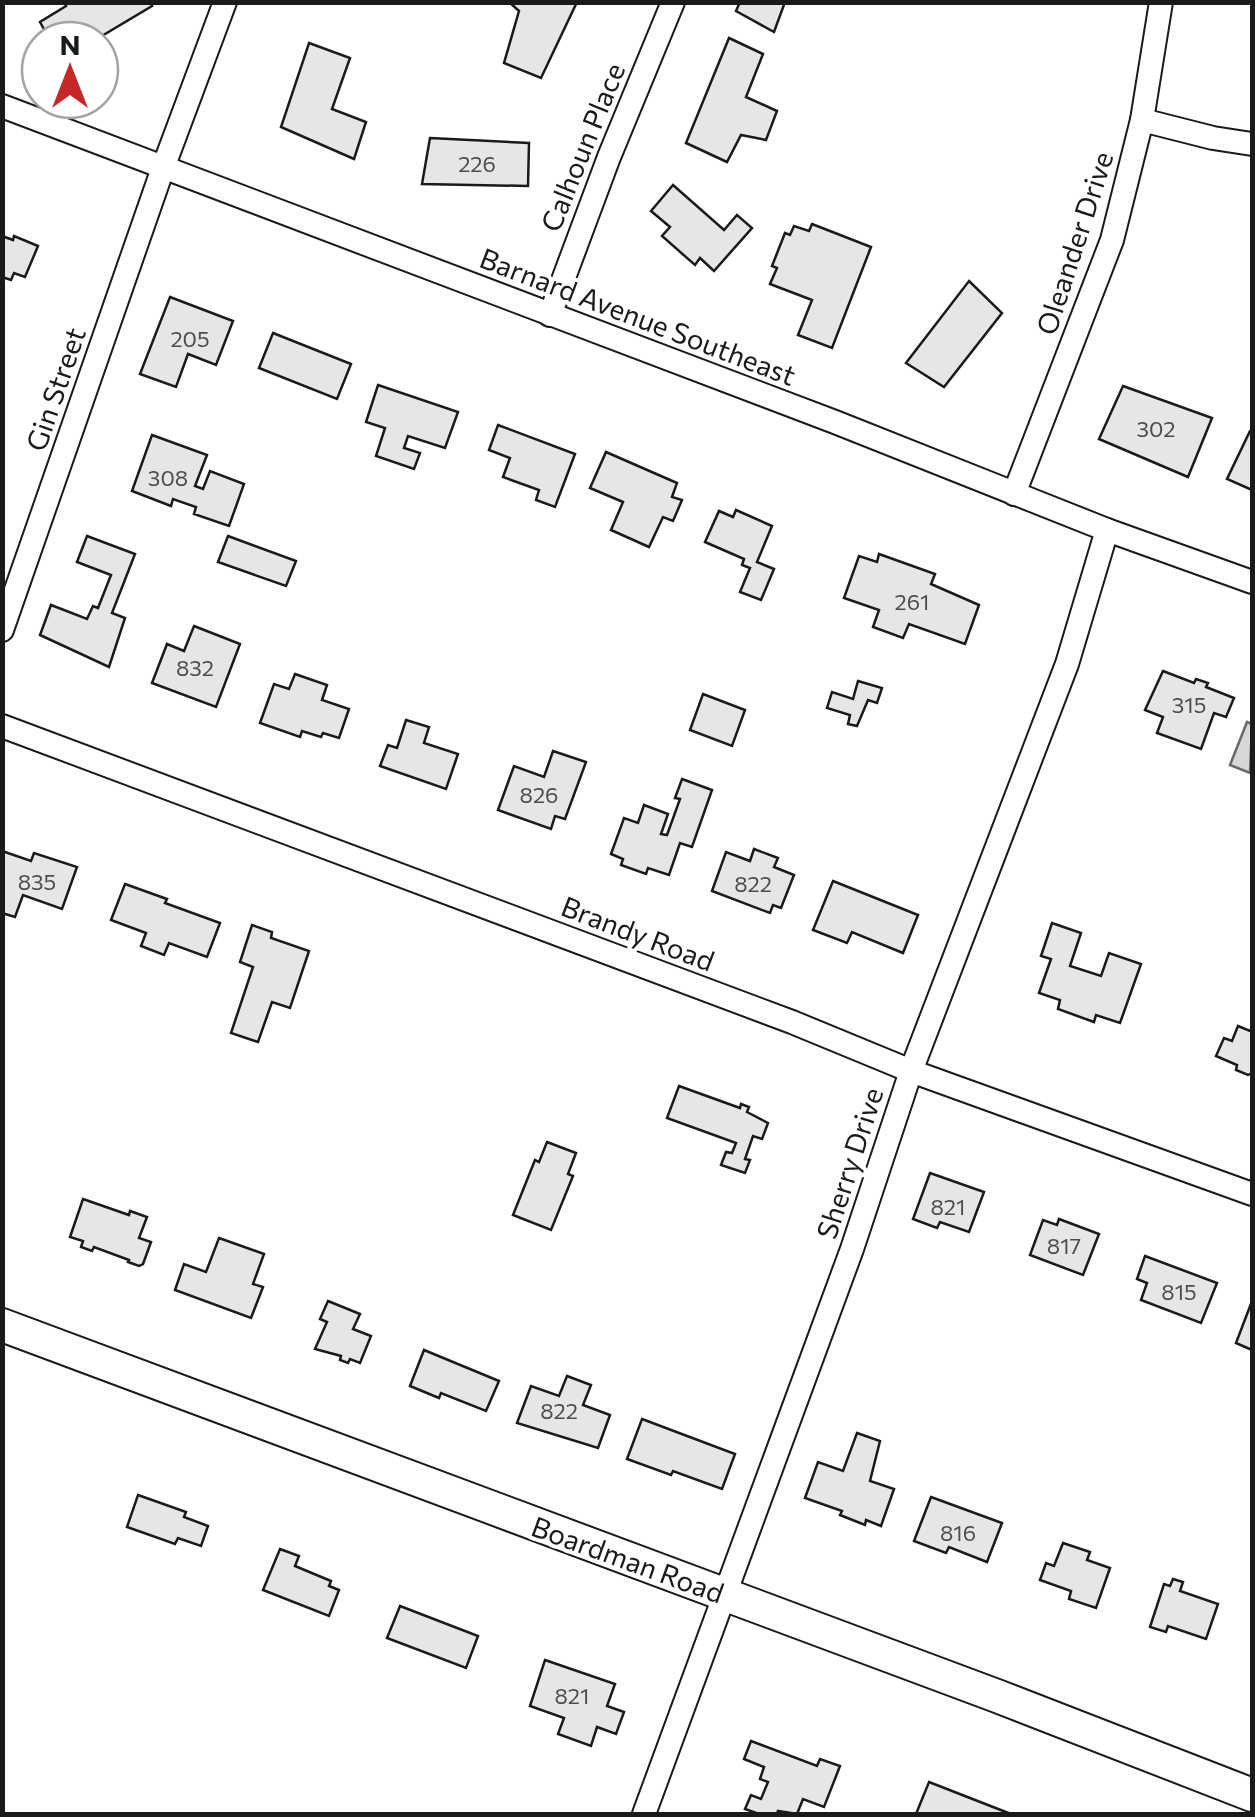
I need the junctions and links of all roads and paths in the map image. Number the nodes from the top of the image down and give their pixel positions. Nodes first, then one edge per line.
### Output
1 (225, 2) edge
2 (673, 2) edge
3 (1161, 2) edge
4 (2, 106) edge
5 (1142, 120) junction
6 (1252, 144) edge
7 (163, 168) junction
8 (550, 315) junction
9 (1014, 494) junction
10 (1107, 530) junction
11 (1252, 582) edge
12 (2, 630) edge
13 (2, 726) edge
14 (912, 1070) junction
15 (1252, 1194) edge
16 (2, 1325) edge
17 (726, 1595) junction
18 (1252, 1794) edge
19 (644, 1814) edge

1 - 7 street, Gin Street
2 - 8 street, Calhoun Place
3 - 5 street, Oleander Drive
4 - 7 street, Barnard Avenue Southeast
5 - 6 street
5 - 9 street, Oleander Drive
7 - 8 street, Barnard Avenue Southeast
7 - 12 street, Gin Street
8 - 9 street, Barnard Avenue Southeast
9 - 10 street, Barnard Avenue Southeast
10 - 11 street, Barnard Avenue Southeast
10 - 14 street, Sherry Drive
13 - 14 street, Brandy Road
14 - 15 street, Brandy Road
14 - 17 street, Sherry Drive
16 - 17 street, Boardman Road
17 - 18 street, Boardman Road
17 - 19 street, Sherry Drive

